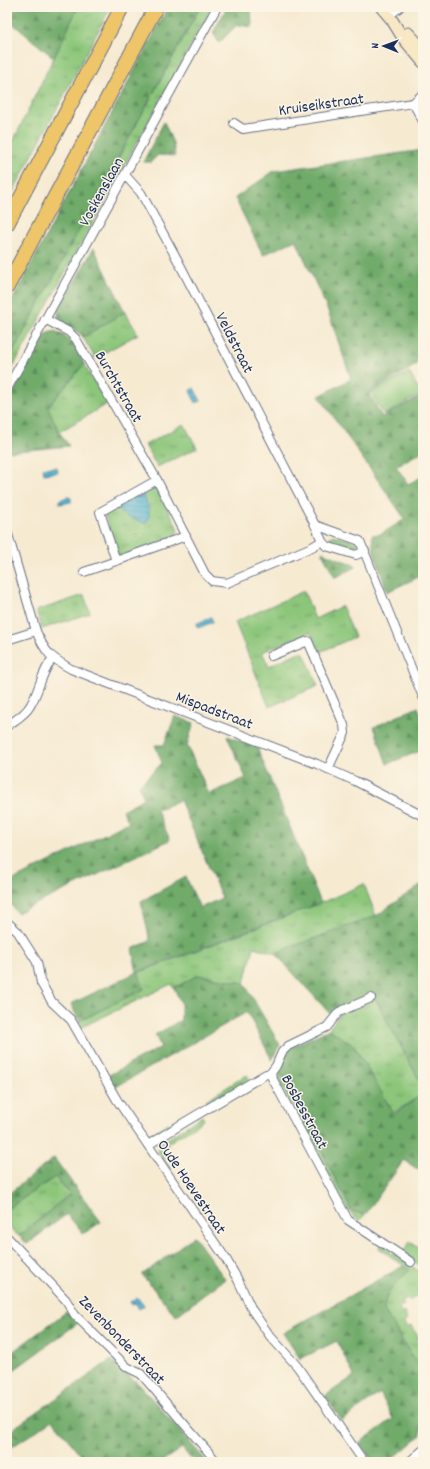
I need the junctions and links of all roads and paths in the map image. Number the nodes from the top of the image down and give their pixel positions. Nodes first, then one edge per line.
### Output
1 (122, 7) edge
2 (156, 7) edge
3 (217, 7) edge
4 (381, 7) edge
5 (400, 7) edge
6 (390, 18) junction
7 (423, 50) edge
8 (423, 62) edge
9 (423, 94) edge
10 (413, 103) junction
11 (423, 121) edge
12 (234, 123) dead end
13 (125, 175) junction
14 (7, 224) edge
15 (7, 287) edge
16 (45, 319) junction
17 (7, 389) edge
18 (157, 480) junction
19 (315, 525) junction
20 (7, 531) edge
21 (186, 536) junction
22 (322, 541) junction
23 (364, 551) junction
24 (116, 561) junction
25 (84, 572) dead end
26 (36, 631) junction
27 (7, 640) edge
28 (271, 656) dead end
29 (52, 658) junction
30 (423, 697) edge
31 (7, 726) edge
32 (328, 768) junction
33 (423, 816) edge
34 (7, 922) edge
35 (371, 998) dead end
36 (270, 1074) junction
37 (148, 1145) junction
38 (7, 1237) edge
39 (411, 1262) dead end
40 (423, 1450) edge
41 (216, 1462) edge
42 (364, 1462) edge
43 (408, 1462) edge

1 - 14 highway
2 - 15 highway
3 - 13 street, Voskenslaan
4 - 6 main road
5 - 6 street
6 - 7 main road
6 - 8 main road
9 - 10 street
10 - 11 street
10 - 12 street, Kruiseikstraat
13 - 16 street, Voskenslaan
13 - 19 street, Veldstraat
16 - 17 street, Voskenslaan
16 - 18 street, Burchtstraat
18 - 21 street, Burchtstraat
18 - 24 street
19 - 22 street, Veldstraat
19 - 23 street
20 - 26 street
21 - 22 street, Burchtstraat
21 - 24 street
22 - 23 street
23 - 30 street
24 - 25 street
26 - 27 street
26 - 29 street, Mispadstraat
28 - 32 street
29 - 31 street
29 - 32 street, Mispadstraat
32 - 33 street, Mispadstraat
34 - 37 street, Oude Hoevestraat
35 - 36 street
36 - 37 street, Bosbesstraat
36 - 39 street, Bosbesstraat
37 - 42 street, Oude Hoevestraat
38 - 41 street, Zevenbonderstraat
40 - 43 street

